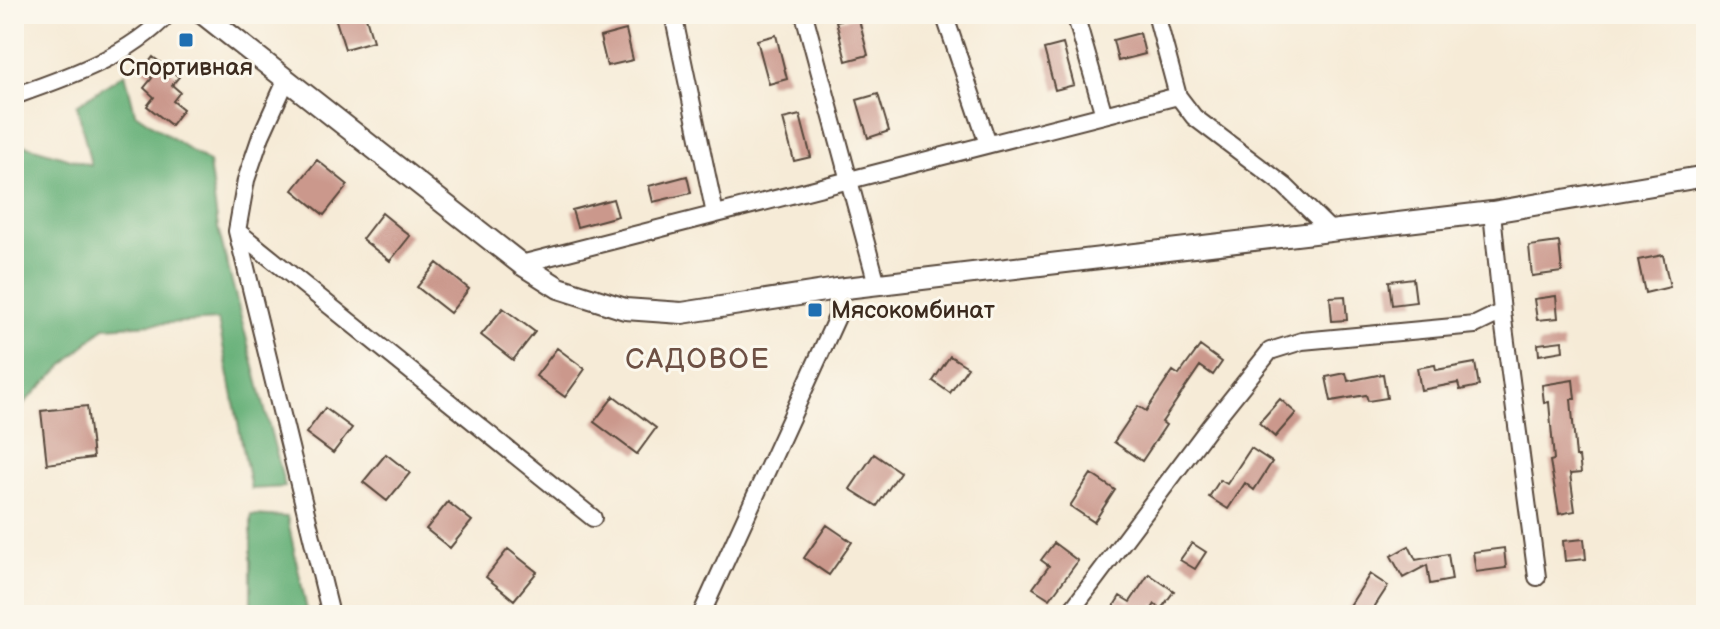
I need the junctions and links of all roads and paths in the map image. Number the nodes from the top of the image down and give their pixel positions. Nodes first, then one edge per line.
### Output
1 (168, 14) edge
2 (673, 14) edge
3 (804, 14) edge
4 (944, 14) edge
5 (1075, 14) edge
6 (1156, 14) edge
7 (213, 17) edge
8 (286, 81) junction
9 (14, 96) edge
10 (1178, 96) junction
11 (1104, 115) junction
12 (988, 144) junction
13 (1706, 176) edge
14 (850, 180) junction
15 (1492, 212) junction
16 (715, 214) junction
17 (237, 231) junction
18 (1331, 231) junction
19 (521, 264) junction
20 (877, 284) junction
21 (837, 289) junction
22 (1502, 312) junction
23 (593, 518) dead end
24 (1537, 577) dead end
25 (331, 615) edge
26 (701, 615) edge
27 (1068, 615) edge

1 - 9 street
2 - 16 street
3 - 14 street
4 - 12 street
5 - 11 street
6 - 10 street
7 - 8 street
8 - 17 street
8 - 19 street
10 - 11 street
10 - 18 street
11 - 12 street
12 - 14 street
13 - 15 street
14 - 16 street
14 - 20 street
15 - 18 street
15 - 22 street
16 - 19 street
17 - 23 street
17 - 25 street
18 - 20 street
19 - 21 street
20 - 21 street
21 - 26 street
22 - 24 street
22 - 27 street

